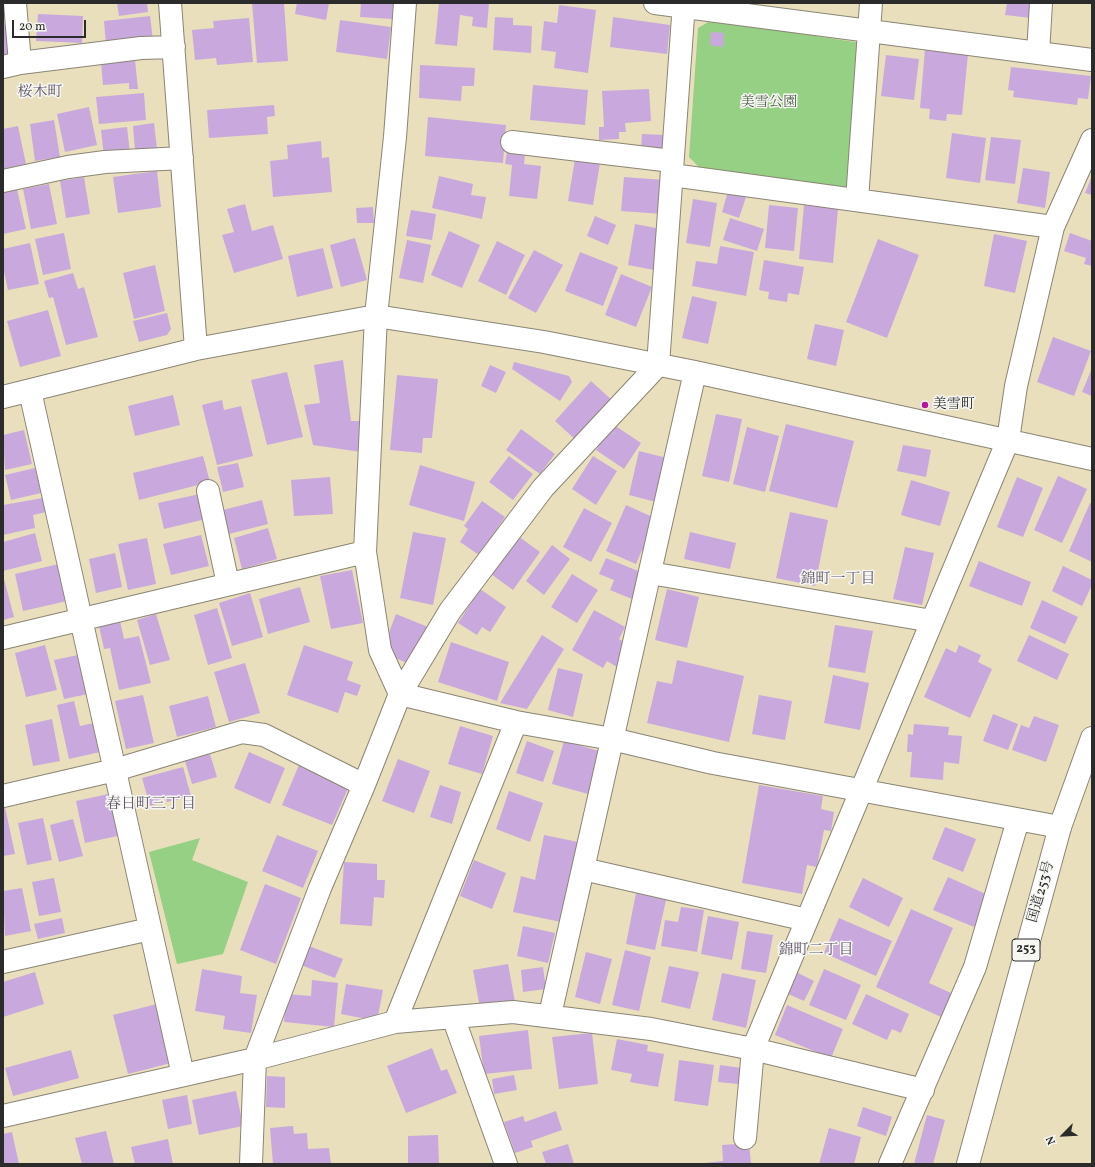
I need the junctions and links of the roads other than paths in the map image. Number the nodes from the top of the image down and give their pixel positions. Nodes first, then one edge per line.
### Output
1 (15, 3) edge
2 (170, 3) edge
3 (405, 3) edge
4 (655, 3) edge
5 (871, 3) edge
6 (1041, 3) edge
7 (684, 5) edge
8 (869, 31) junction
9 (174, 47) junction
10 (1038, 53) junction
11 (1092, 60) edge
12 (12, 65) edge
13 (1092, 140) edge
14 (512, 142) dead end
15 (182, 158) junction
16 (672, 168) junction
17 (3, 181) edge
18 (857, 200) junction
19 (1053, 226) junction
20 (376, 316) junction
21 (196, 349) junction
22 (658, 365) junction
23 (695, 372) junction
24 (4, 390) edge
25 (30, 391) junction
26 (1008, 440) junction
27 (1092, 459) edge
28 (208, 491) dead end
29 (365, 552) junction
30 (650, 573) junction
31 (228, 584) junction
32 (81, 619) junction
33 (932, 621) junction
34 (3, 638) edge
35 (400, 694) junction
36 (516, 722) junction
37 (1092, 738) edge
38 (612, 739) junction
39 (115, 770) junction
40 (364, 785) junction
41 (861, 790) junction
42 (3, 796) edge
43 (1018, 820) junction
44 (1060, 827) junction
45 (583, 869) junction
46 (807, 920) junction
47 (150, 929) junction
48 (3, 962) edge
49 (550, 1015) junction
50 (453, 1017) junction
51 (395, 1022) junction
52 (753, 1049) junction
53 (255, 1059) junction
54 (183, 1075) junction
55 (923, 1090) junction
56 (3, 1116) edge
57 (745, 1138) dead end
58 (251, 1164) edge
59 (506, 1164) edge
60 (890, 1164) edge
61 (968, 1164) edge

1 - 12 main road
2 - 9 main road
3 - 20 main road
4 - 7 main road
5 - 8 main road
6 - 10 main road
7 - 8 main road
7 - 16 main road
8 - 10 main road
8 - 18 main road
9 - 12 main road
9 - 15 main road
10 - 11 main road
13 - 19 main road
14 - 16 main road
15 - 17 main road
15 - 21 main road
16 - 18 main road
16 - 22 main road
18 - 19 main road
19 - 26 main road
20 - 21 main road
20 - 22 main road
20 - 29 main road
21 - 25 main road
22 - 23 main road
22 - 35 main road
23 - 26 main road
23 - 30 main road
24 - 25 main road
25 - 32 main road
26 - 27 main road
26 - 33 main road
28 - 31 main road
29 - 31 main road
29 - 35 main road
30 - 33 main road
30 - 38 main road
31 - 32 main road
32 - 34 main road
32 - 39 main road
33 - 41 main road
35 - 36 main road
35 - 40 main road
36 - 38 main road
36 - 51 main road
37 - 44 main road, 国道253号 / 253
38 - 41 main road
38 - 45 main road
39 - 40 main road
39 - 42 main road
39 - 47 main road
40 - 53 main road
41 - 43 main road
41 - 46 main road
43 - 44 main road
43 - 55 main road
44 - 61 main road, 国道253号 / 253
45 - 46 main road
45 - 49 main road
46 - 52 main road
47 - 48 main road
47 - 54 main road
49 - 50 main road
49 - 52 main road
50 - 51 main road
50 - 59 main road
51 - 53 main road
52 - 55 main road
52 - 57 main road
53 - 54 main road
53 - 58 main road
54 - 56 main road
55 - 60 main road

